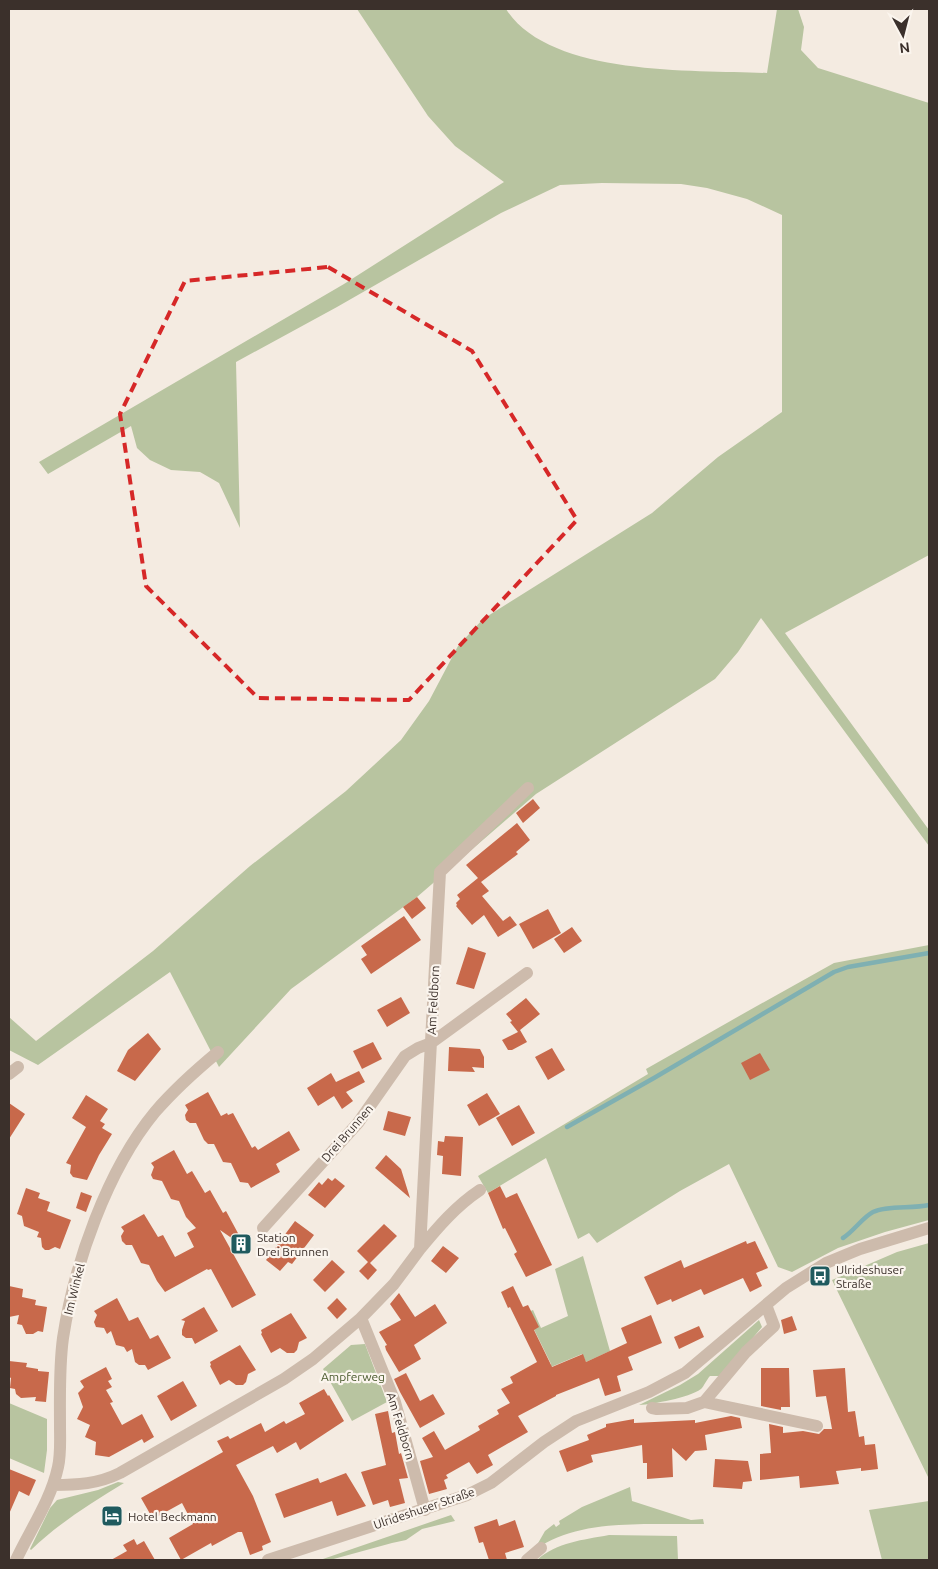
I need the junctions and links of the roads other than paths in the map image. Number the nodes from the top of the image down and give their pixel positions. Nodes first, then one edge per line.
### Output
1 (528, 788) dead end
2 (527, 973) dead end
3 (431, 1043) junction
4 (218, 1052) dead end
5 (480, 1190) dead end
6 (262, 1228) dead end
7 (929, 1228) edge
8 (420, 1249) junction
9 (766, 1305) junction
10 (361, 1318) junction
11 (704, 1402) junction
12 (652, 1408) dead end
13 (818, 1426) dead end
14 (53, 1485) junction
15 (425, 1510) junction
16 (542, 1548) dead end
17 (16, 1560) edge
18 (268, 1560) edge
19 (527, 1560) edge

1 - 3 street, Am Feldborn
2 - 3 street, Drei Brunnen
3 - 6 street, Drei Brunnen
3 - 8 street, Am Feldborn
4 - 14 street, Im Winkel
5 - 8 street
7 - 9 street, Ulrideshuser Straße
8 - 10 street
9 - 11 street
9 - 15 street, Ulrideshuser Straße
10 - 14 street
10 - 15 street, Am Feldborn
11 - 12 street
11 - 13 street
14 - 17 street, Im Winkel
15 - 18 street, Ulrideshuser Straße
16 - 19 street

